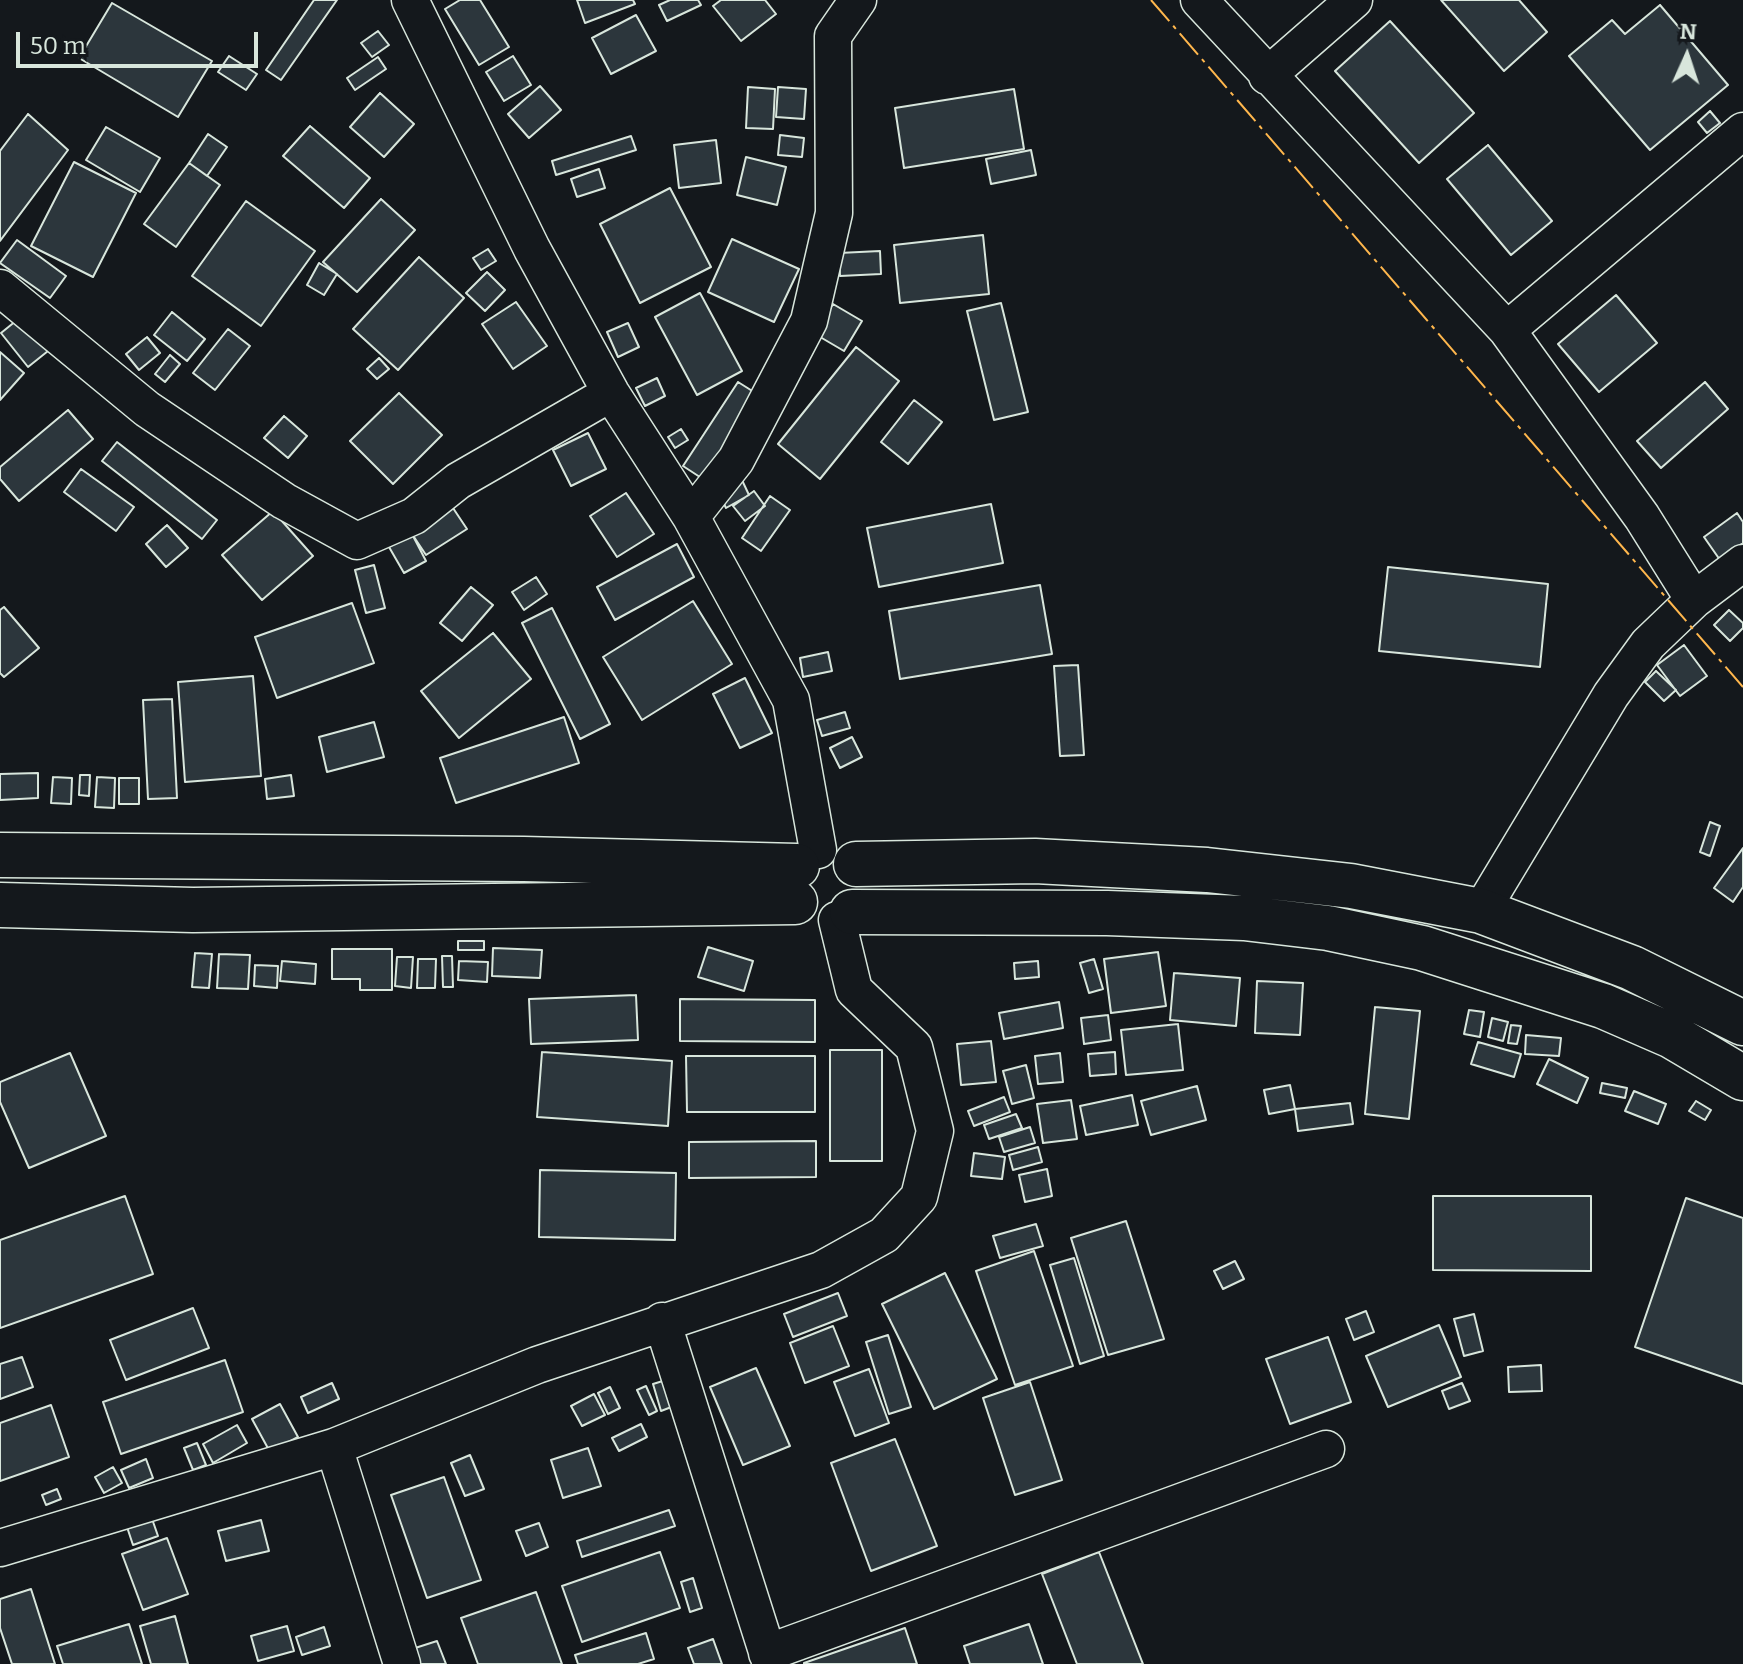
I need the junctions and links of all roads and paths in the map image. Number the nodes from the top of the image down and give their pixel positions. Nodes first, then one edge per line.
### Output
1 (410, 0) edge
2 (858, 0) edge
3 (1199, 0) edge
4 (1354, 0) edge
5 (1267, 76) junction
6 (1743, 131) edge
7 (0, 288) edge
8 (1507, 330) junction
9 (611, 393) junction
10 (691, 517) junction
11 (1743, 563) edge
12 (1694, 600) junction
13 (0, 855) edge
14 (816, 870) junction
15 (0, 905) edge
16 (1481, 911) junction
17 (844, 916) junction
18 (1743, 1023) edge
19 (1743, 1078) edge
20 (662, 1321) junction
21 (334, 1447) junction
22 (1326, 1449) dead end
23 (0, 1548) edge
24 (769, 1658) edge
25 (402, 1664) edge

1 - 9 street
2 - 10 street
3 - 5 street
4 - 5 street
5 - 8 street
6 - 8 street
7 - 9 street
8 - 12 street
9 - 10 street
10 - 14 street
11 - 12 street
12 - 16 street
13 - 14 main road
14 - 15 main road
14 - 16 main road
14 - 17 main road
14 - 17 main road
16 - 18 main road
17 - 19 main road
17 - 20 street
20 - 21 street
20 - 24 street
21 - 23 street
21 - 25 street
22 - 24 street

